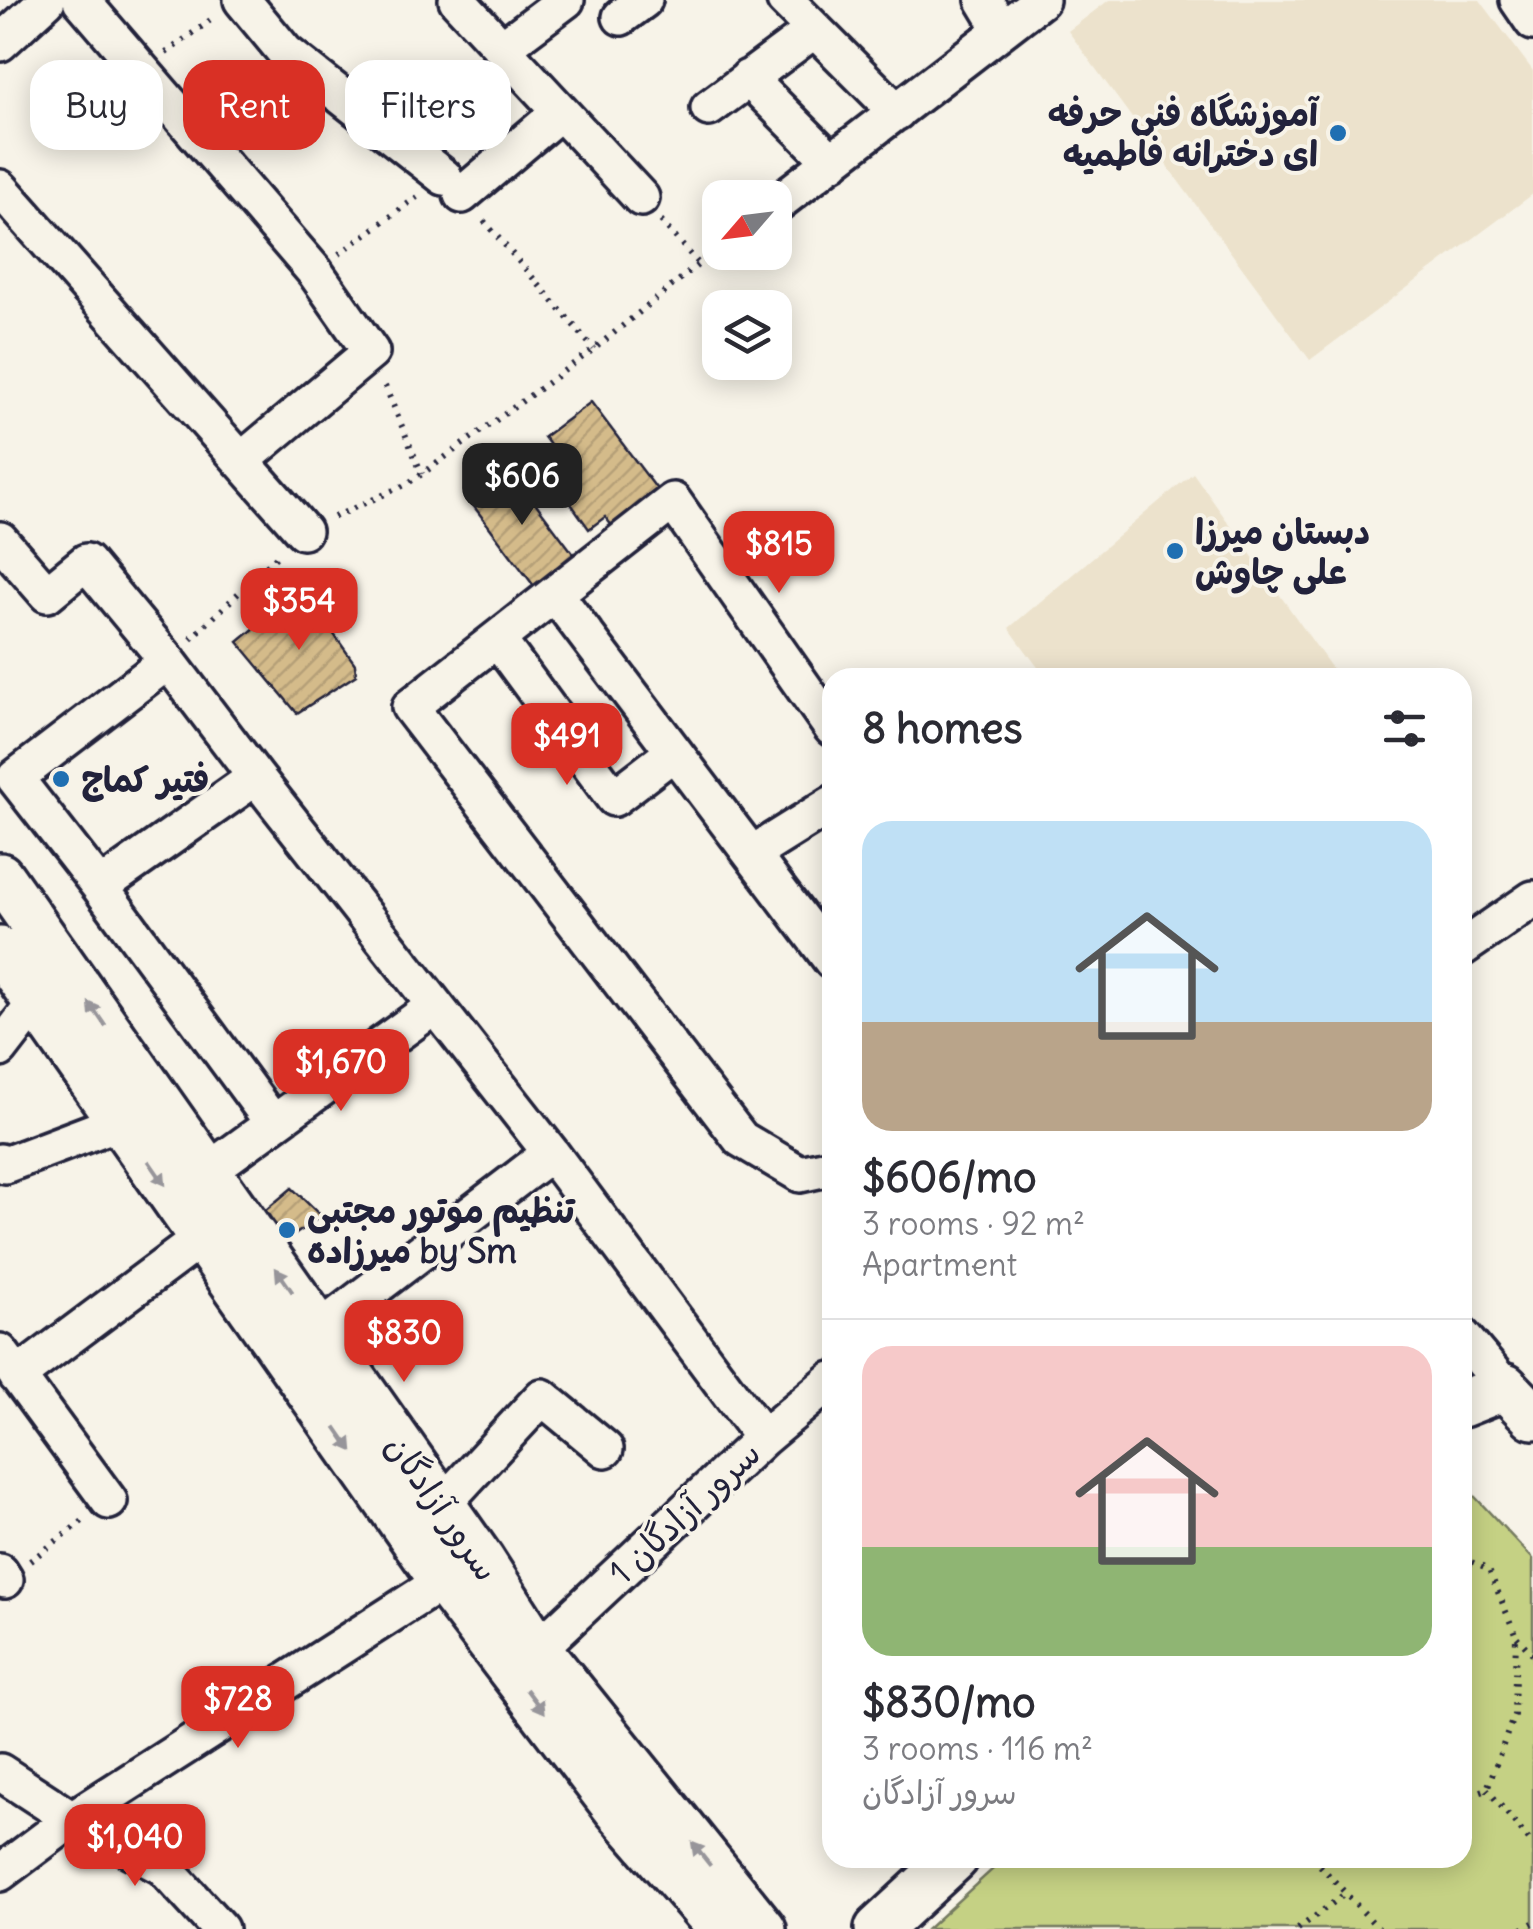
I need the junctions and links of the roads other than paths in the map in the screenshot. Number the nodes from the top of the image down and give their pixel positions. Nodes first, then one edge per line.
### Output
1 (47, 0) edge
2 (80, 0) edge
3 (458, 0) edge
4 (566, 0) edge
5 (785, 0) edge
6 (1042, 0) edge
7 (1518, 0) edge
8 (232, 6) edge
9 (993, 15) edge
10 (1533, 22) edge
11 (814, 30) junction
12 (0, 43) edge
13 (502, 48) junction
14 (748, 78) junction
15 (709, 108) dead end
16 (560, 112) junction
17 (896, 112) junction
18 (832, 162) junction
19 (0, 188) edge
20 (792, 192) edge
21 (641, 198) road end
22 (241, 461) junction
23 (303, 531) road end
24 (0, 540) edge
25 (554, 594) junction
26 (498, 638) junction
27 (168, 661) junction
28 (822, 714) edge
29 (674, 752) junction
30 (256, 777) junction
31 (822, 810) edge
32 (752, 854) junction
33 (0, 876) edge
34 (100, 888) junction
35 (1533, 900) edge
36 (1472, 941) edge
37 (822, 948) edge
38 (0, 950) edge
39 (53, 988) junction
40 (435, 1006) junction
41 (0, 1049) edge
42 (121, 1122) junction
43 (273, 1123) junction
44 (551, 1153) junction
45 (0, 1162) edge
46 (822, 1169) edge
47 (208, 1171) junction
48 (202, 1237) junction
49 (319, 1330) junction
50 (1472, 1347) edge
51 (9, 1364) edge
52 (822, 1388) edge
53 (1519, 1401) edge
54 (1472, 1403) edge
55 (763, 1438) junction
56 (605, 1449) dead end
57 (109, 1501) road end
58 (442, 1504) junction
59 (444, 1581) junction
60 (538, 1649) junction
61 (0, 1772) edge
62 (72, 1820) junction
63 (944, 1868) edge
64 (0, 1873) edge
65 (220, 1929) edge
66 (721, 1929) edge
67 (763, 1929) edge
68 (878, 1929) edge

1 - 12 street
2 - 22 street
3 - 13 street
4 - 13 street
5 - 11 street
6 - 9 street
7 - 10 street
8 - 16 street
9 - 17 street
11 - 14 street
11 - 17 street
13 - 16 street
14 - 15 street
14 - 18 street
16 - 21 street
17 - 18 street
18 - 20 street
19 - 22 street
22 - 23 street
24 - 27 street
25 - 26 street
25 - 28 street
25 - 29 street
26 - 29 street
26 - 46 street
27 - 30 street
27 - 34 street
29 - 32 street
30 - 34 street
30 - 40 street
31 - 32 street
32 - 37 street
33 - 39 main road, سرور آزادگان
34 - 43 street
35 - 36 street
38 - 39 main road, سرور آزادگان
39 - 41 street
39 - 42 main road, سرور آزادگان
47 -> 39 main road, سرور آزادگان
40 - 43 street
40 - 44 street
42 - 45 street
42 -> 48 main road, سرور آزادگان
43 - 47 street
44 - 49 street
44 - 55 street
49 -> 47 main road, سرور آزادگان
48 - 51 street
48 -> 59 main road, سرور آزادگان
49 - 58 main road, سرور آزادگان
50 - 53 street
51 - 57 street
52 - 55 street, سرور آزادگان 1
53 - 54 main road
55 - 60 street, سرور آزادگان 1
56 - 58 street
58 - 60 main road, سرور آزادگان
59 - 62 street
59 -> 66 main road, سرور آزادگان
67 -> 60 main road, سرور آزادگان
61 - 62 street
62 - 64 street
62 - 65 street
63 - 68 main road

